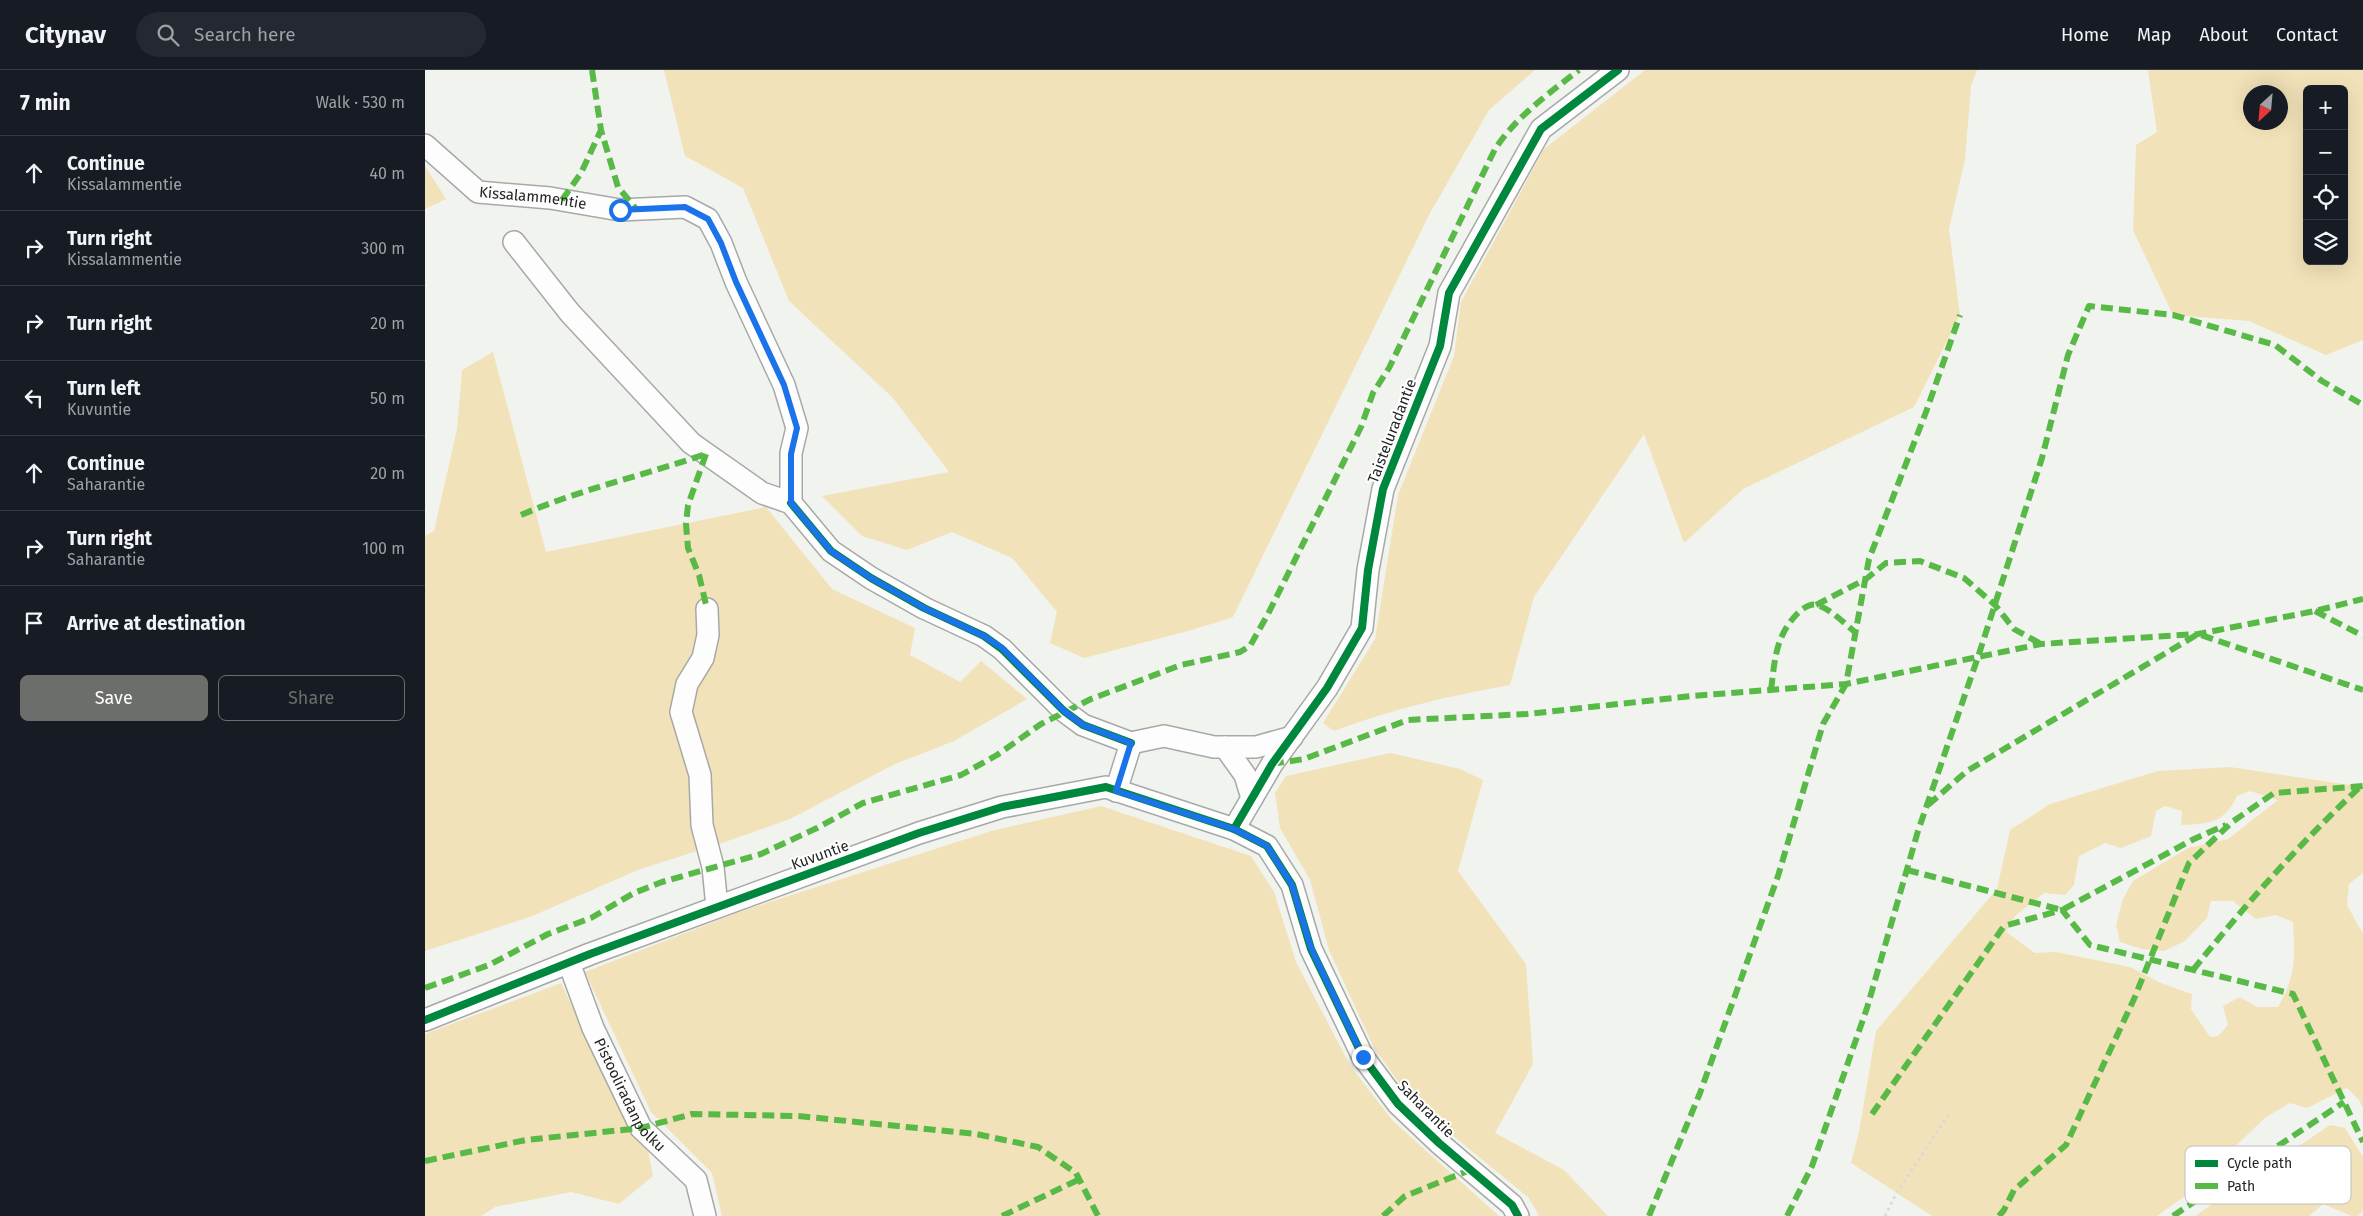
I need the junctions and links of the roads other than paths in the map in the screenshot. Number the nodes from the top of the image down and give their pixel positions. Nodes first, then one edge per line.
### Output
1 (1618, 70) edge
2 (425, 145) edge
3 (514, 242) dead end
4 (791, 503) junction
5 (707, 609) dead end
6 (1292, 737) junction
7 (1131, 743) junction
8 (1225, 748) junction
9 (1116, 791) junction
10 (1252, 798) junction
11 (1234, 829) junction
12 (717, 908) junction
13 (569, 963) junction
14 (425, 1020) edge
15 (705, 1216) edge
16 (1519, 1216) edge

1 - 6 street, Taisteluradantie
2 - 4 street, Kissalammentie
3 - 4 street
4 - 7 street
5 - 12 street
6 - 8 street
6 - 10 street, Taisteluradantie
7 - 8 street
7 - 9 street
8 - 10 street
9 - 11 street, Kuvuntie
9 - 12 street, Kuvuntie
10 - 11 street, Taisteluradantie
11 - 16 street, Saharantie
12 - 13 street, Kuvuntie
13 - 14 street, Kuvuntie
13 - 15 street, Pistooliradanpolku

